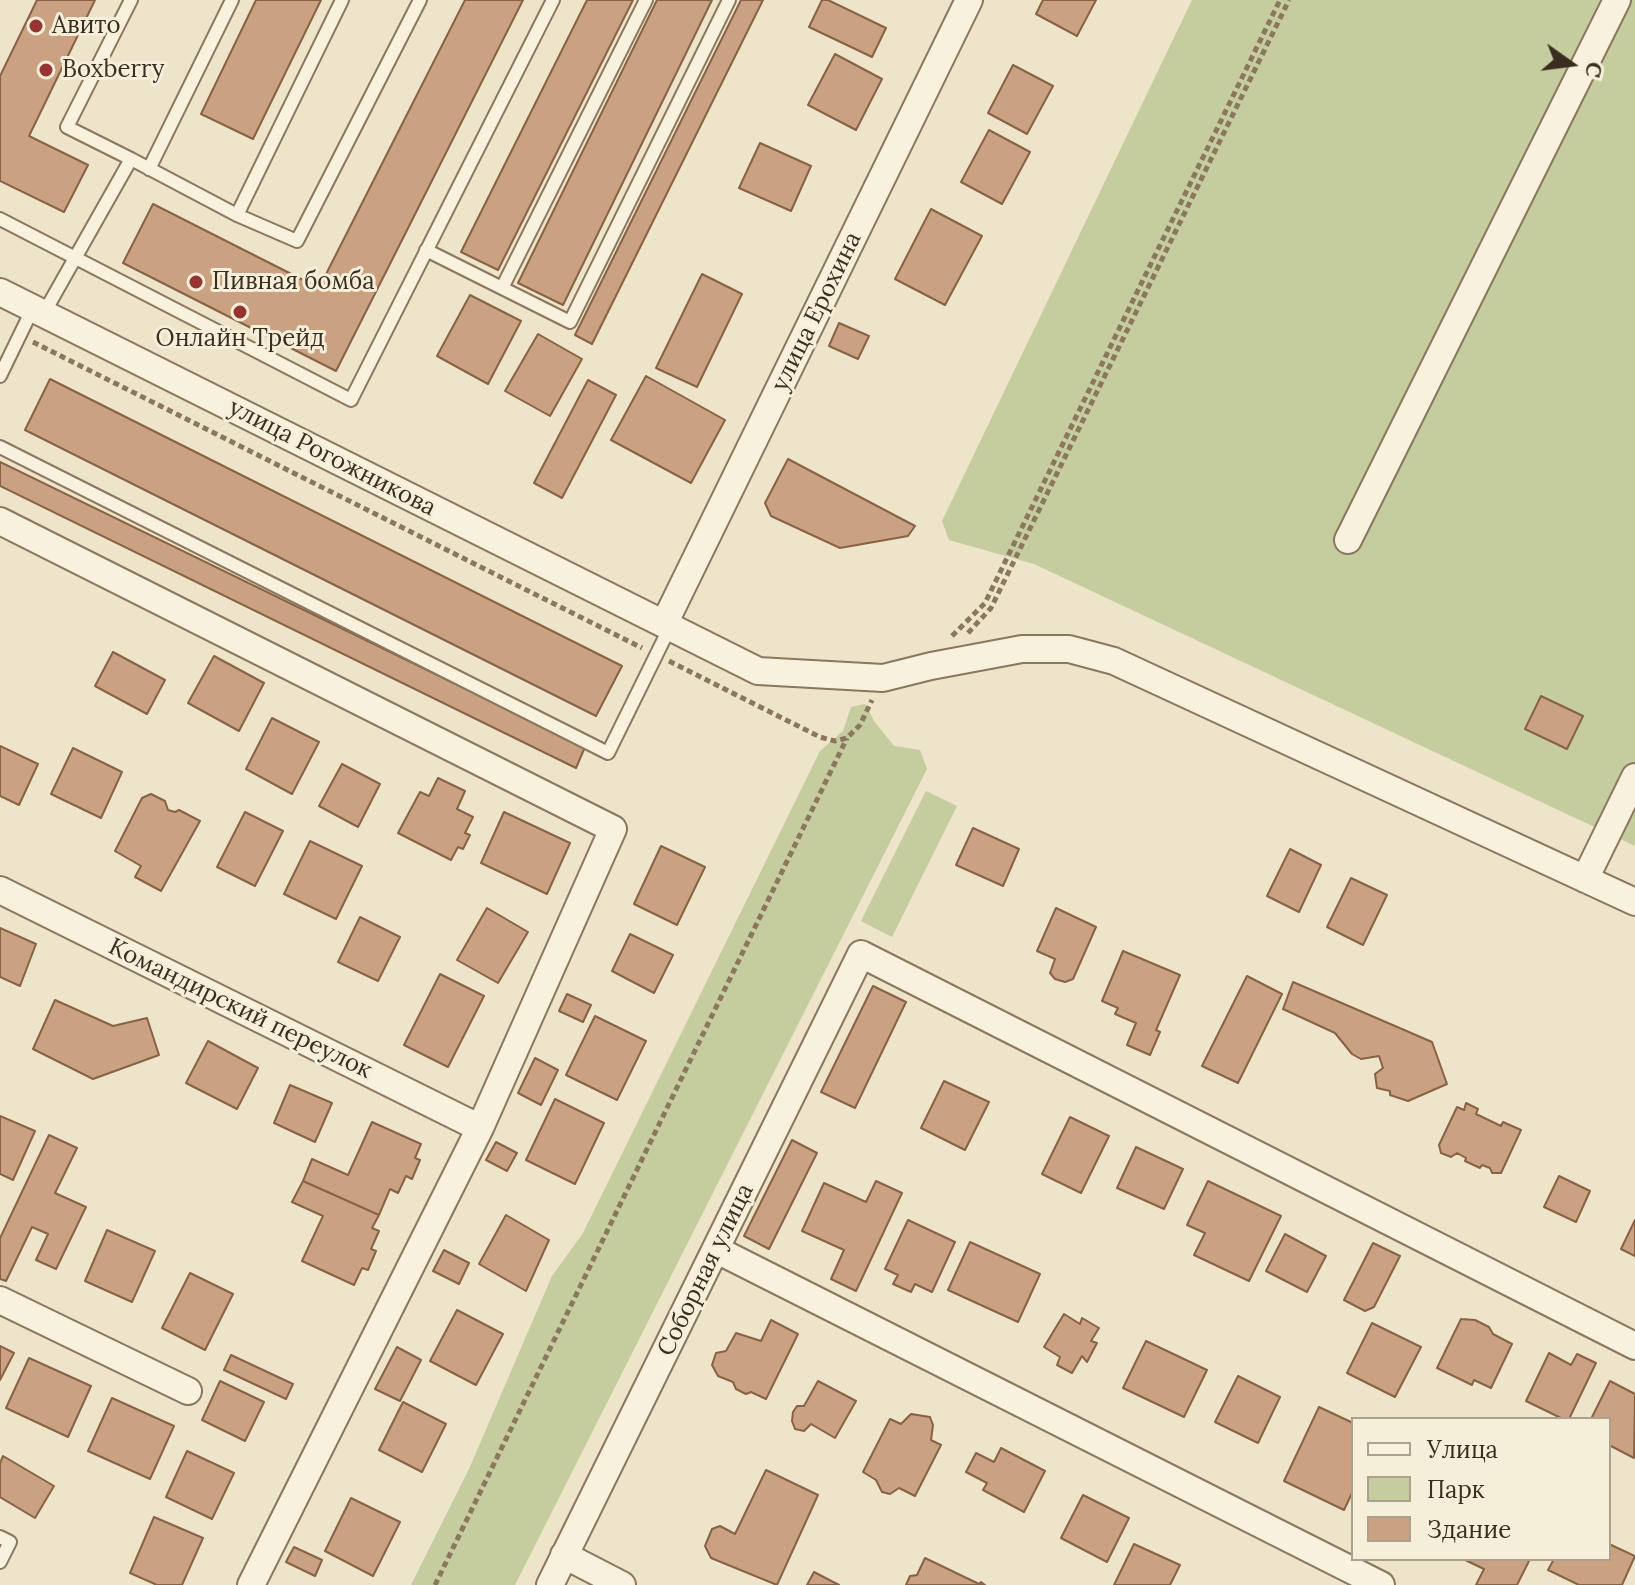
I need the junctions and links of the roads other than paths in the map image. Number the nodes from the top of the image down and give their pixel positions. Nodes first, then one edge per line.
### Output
1 (131, 0) edge
2 (232, 0) edge
3 (342, 0) edge
4 (420, 0) edge
5 (553, 0) edge
6 (646, 0) edge
7 (729, 0) edge
8 (969, 0) edge
9 (1617, 0) edge
10 (131, 159) junction
11 (149, 169) junction
12 (237, 215) junction
13 (0, 219) edge
14 (426, 250) junction
15 (75, 258) junction
16 (502, 288) junction
17 (0, 292) edge
18 (38, 311) junction
19 (0, 376) edge
20 (0, 447) edge
21 (0, 521) edge
22 (1348, 540) dead end
23 (667, 625) junction
24 (1635, 777) edge
25 (1585, 879) junction
26 (0, 890) edge
27 (1635, 902) edge
28 (480, 1128) junction
29 (717, 1250) junction
30 (0, 1300) edge
31 (1635, 1346) edge
32 (188, 1391) dead end
33 (0, 1537) edge
34 (564, 1555) junction
35 (0, 1562) edge
36 (251, 1585) edge
37 (550, 1585) edge
38 (622, 1585) edge
39 (1381, 1585) edge

1 - 10 lane
2 - 11 lane
3 - 12 lane
4 - 12 lane
5 - 14 lane
6 - 16 lane
7 - 16 lane
8 - 23 street, улица Ерохина
9 - 22 street
10 - 11 lane
10 - 15 lane
11 - 12 lane
13 - 15 lane
14 - 15 lane
14 - 16 lane
15 - 18 lane
17 - 18 street, улица Рогожникова
18 - 19 lane
18 - 23 street, улица Рогожникова
20 - 23 lane
21 - 28 street
23 - 25 street, улица Рогожникова
24 - 25 street
25 - 27 street, улица Рогожникова
26 - 28 street, Командирский переулок
28 - 36 street
29 - 31 street, Соборная улица
29 - 34 street, Соборная улица
29 - 39 street
30 - 32 street
33 - 35 lane
34 - 37 street, Соборная улица
34 - 38 street

